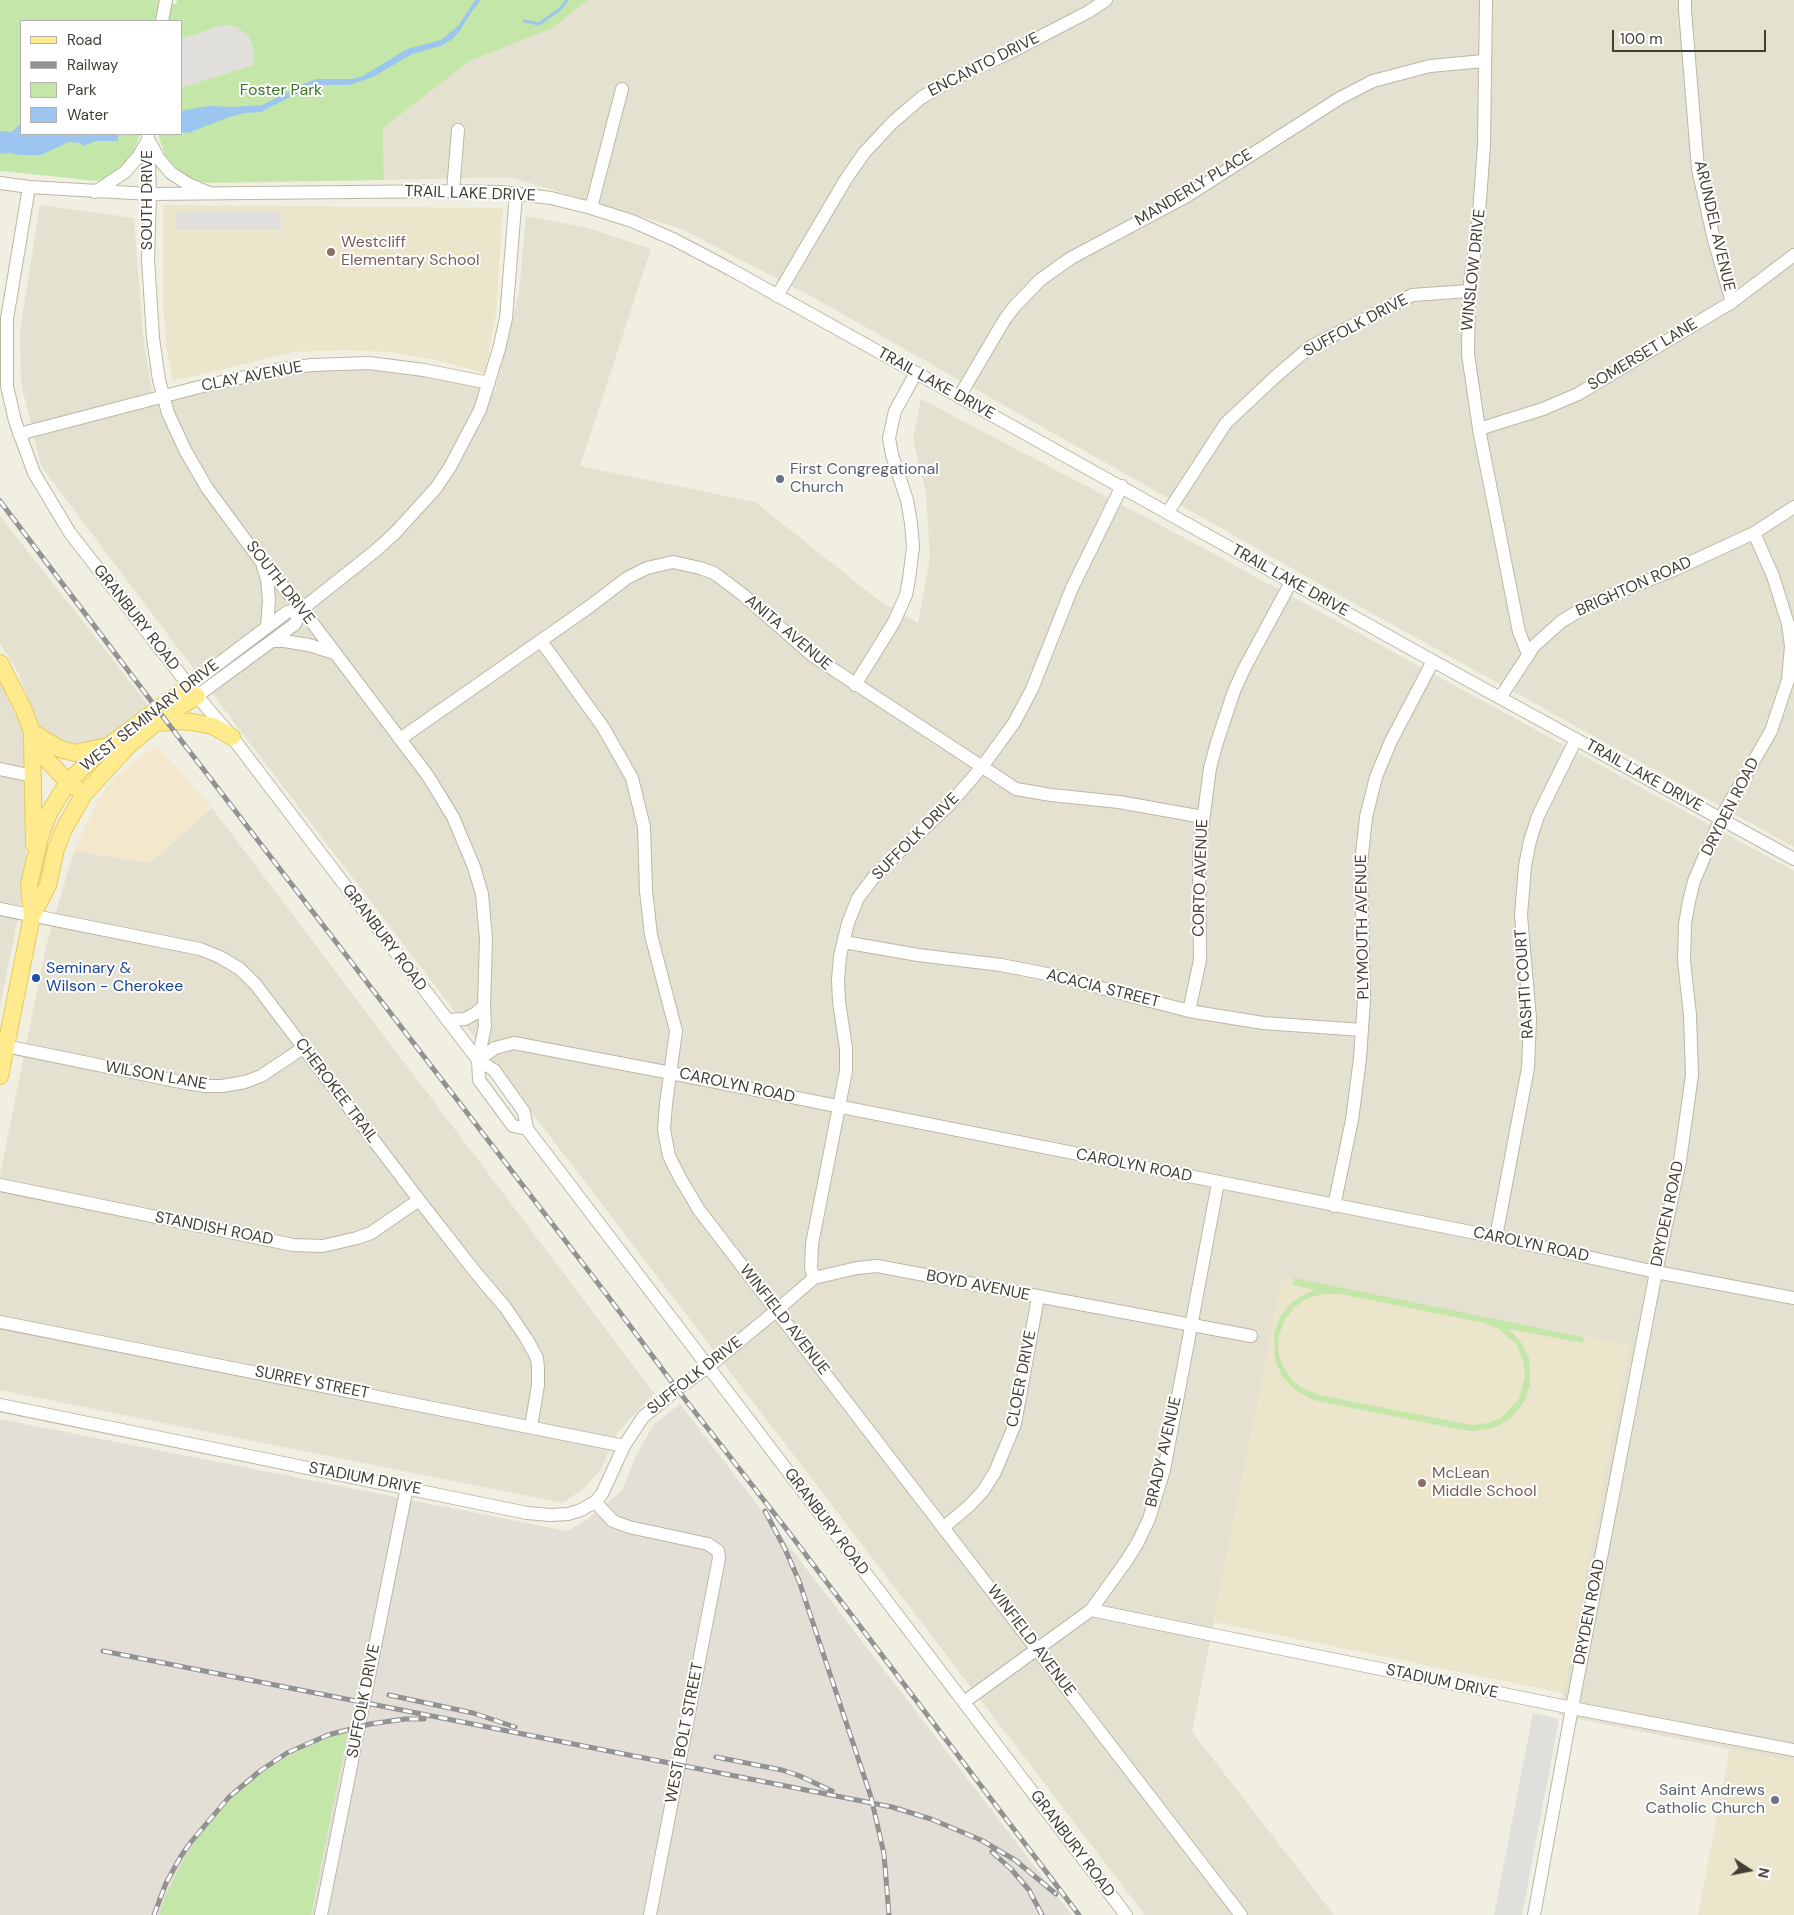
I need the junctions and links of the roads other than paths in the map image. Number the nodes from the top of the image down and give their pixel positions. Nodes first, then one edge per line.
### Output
1 (166, 0) edge
2 (1106, 0) edge
3 (1486, 0) edge
4 (1685, 0) edge
5 (162, 20) edge
6 (1484, 61) junction
7 (622, 89) dead end
8 (458, 130) dead end
9 (148, 137) edge
10 (0, 183) edge
11 (29, 187) junction
12 (453, 191) junction
13 (95, 192) junction
14 (150, 194) junction
15 (211, 194) junction
16 (516, 194) junction
17 (591, 208) junction
18 (1794, 255) edge
19 (1469, 291) junction
20 (777, 296) junction
21 (1732, 302) junction
22 (916, 373) junction
23 (489, 383) junction
24 (163, 397) junction
25 (959, 397) junction
26 (1479, 428) junction
27 (19, 434) junction
28 (1122, 486) junction
29 (1794, 506) edge
30 (1168, 512) junction
31 (1754, 533) junction
32 (260, 560) junction
33 (1291, 582) junction
34 (302, 609) junction
35 (267, 626) junction
36 (540, 640) junction
37 (272, 641) junction
38 (334, 653) junction
39 (1528, 654) junction
40 (1433, 661) junction
41 (0, 663) edge
42 (855, 685) junction
43 (193, 691) junction
44 (1500, 698) junction
45 (155, 723) junction
46 (32, 732) junction
47 (232, 737) junction
48 (400, 739) junction
49 (1576, 739) junction
50 (111, 745) junction
51 (982, 768) junction
52 (0, 769) edge
53 (33, 776) junction
54 (68, 782) junction
55 (84, 794) junction
56 (1202, 817) junction
57 (1721, 818) junction
58 (1794, 859) edge
59 (34, 861) junction
60 (0, 909) edge
61 (32, 916) junction
62 (844, 942) junction
63 (484, 1006) junction
64 (1190, 1011) junction
65 (447, 1020) junction
66 (1362, 1030) junction
67 (3, 1046) edge
68 (303, 1048) junction
69 (478, 1060) junction
70 (670, 1073) junction
71 (0, 1076) edge
72 (839, 1107) junction
73 (527, 1129) junction
74 (1218, 1183) junction
75 (0, 1185) edge
76 (419, 1200) junction
77 (1334, 1206) junction
78 (1496, 1237) junction
79 (1656, 1272) junction
80 (814, 1278) junction
81 (1038, 1297) junction
82 (1794, 1298) edge
83 (777, 1310) junction
84 (0, 1322) edge
85 (1191, 1325) junction
86 (1252, 1336) dead end
87 (708, 1367) junction
88 (0, 1405) edge
89 (531, 1427) junction
90 (624, 1446) junction
91 (407, 1487) junction
92 (595, 1502) junction
93 (944, 1527) junction
94 (1091, 1610) junction
95 (1037, 1648) junction
96 (964, 1702) junction
97 (1572, 1708) junction
98 (1794, 1750) edge
99 (322, 1915) edge
100 (650, 1915) edge
101 (1126, 1915) edge
102 (1241, 1915) edge
103 (1534, 1915) edge

1 - 5 street
2 - 20 street, ENCANTO DRIVE
3 - 6 street, WINSLOW DRIVE
4 - 21 street, ARUNDEL AVENUE
6 - 19 street, WINSLOW DRIVE
6 - 25 street, MANDERLY PLACE
7 - 17 street
8 - 12 street
9 - 13 street
9 - 14 street, SOUTH DRIVE
9 - 15 street
10 - 11 street, TRAIL LAKE DRIVE
11 - 13 street, TRAIL LAKE DRIVE
11 - 27 street, GRANBURY ROAD
12 - 15 street, TRAIL LAKE DRIVE
12 - 16 street, TRAIL LAKE DRIVE
13 - 14 street, TRAIL LAKE DRIVE
14 - 15 street, TRAIL LAKE DRIVE
14 - 24 street, SOUTH DRIVE
16 - 17 street, TRAIL LAKE DRIVE
16 - 23 street, WEST SEMINARY DRIVE
17 - 20 street, TRAIL LAKE DRIVE
18 - 21 street, SOMERSET LANE
19 - 26 street, WINSLOW DRIVE
19 - 30 street, SUFFOLK DRIVE
20 - 22 street, TRAIL LAKE DRIVE
21 - 26 street, SOMERSET LANE
22 - 25 street, TRAIL LAKE DRIVE
22 - 42 street
23 - 24 street, CLAY AVENUE
23 - 34 street, WEST SEMINARY DRIVE
24 - 27 street, CLAY AVENUE
24 - 32 street, SOUTH DRIVE
25 - 28 street, TRAIL LAKE DRIVE
26 - 39 street, WINSLOW DRIVE
27 - 43 street, GRANBURY ROAD
28 - 30 street, TRAIL LAKE DRIVE
28 - 51 street, SUFFOLK DRIVE
29 - 31 street, BRIGHTON ROAD
30 - 33 street, TRAIL LAKE DRIVE
31 - 39 street, BRIGHTON ROAD
31 - 57 street, DRYDEN ROAD
32 - 34 street, SOUTH DRIVE
32 - 35 street
33 - 40 street, TRAIL LAKE DRIVE
33 - 56 street, CORTO AVENUE
34 - 35 street, WEST SEMINARY DRIVE
34 - 37 street, WEST SEMINARY DRIVE
34 - 38 street, SOUTH DRIVE
35 - 43 street, WEST SEMINARY DRIVE
36 - 42 street, ANITA AVENUE
36 - 48 street, ANITA AVENUE
36 - 70 street, WINFIELD AVENUE
37 - 38 street
37 - 43 street, WEST SEMINARY DRIVE
38 - 48 street, SOUTH DRIVE
39 - 44 street, BRIGHTON ROAD
40 - 44 street, TRAIL LAKE DRIVE
40 - 66 street, PLYMOUTH AVENUE
41 - 46 main road
42 - 51 street, ANITA AVENUE
43 - 45 main road, WEST SEMINARY DRIVE
43 - 47 street, GRANBURY ROAD
43 - 50 main road, WEST SEMINARY DRIVE
44 - 49 street, TRAIL LAKE DRIVE
45 - 47 main road
45 - 55 main road, WEST SEMINARY DRIVE
46 - 50 main road
46 - 53 main road
46 - 54 main road
47 - 65 street, GRANBURY ROAD
48 - 63 street, SOUTH DRIVE
49 - 57 street, TRAIL LAKE DRIVE
49 - 78 street, RASHTI COURT
50 - 54 main road, WEST SEMINARY DRIVE
51 - 56 street, ANITA AVENUE
51 - 62 street, SUFFOLK DRIVE
52 - 53 street
53 - 59 main road
54 - 55 main road
54 - 59 main road, WEST SEMINARY DRIVE
55 - 61 main road, WEST SEMINARY DRIVE
56 - 64 street, CORTO AVENUE
57 - 58 street, TRAIL LAKE DRIVE
57 - 79 street, DRYDEN ROAD
59 - 61 main road, WEST SEMINARY DRIVE
60 - 61 street, CHEROKEE TRAIL
61 - 67 main road, WEST SEMINARY DRIVE
61 - 68 street, CHEROKEE TRAIL
62 - 64 street, ACACIA STREET
62 - 72 street, SUFFOLK DRIVE
63 - 65 street
63 - 69 street, SOUTH DRIVE
64 - 66 street, ACACIA STREET
65 - 69 street, GRANBURY ROAD
66 - 77 street, PLYMOUTH AVENUE
67 - 68 street, WILSON LANE
67 - 71 main road, WEST SEMINARY DRIVE
68 - 76 street, CHEROKEE TRAIL
69 - 70 street, CAROLYN ROAD
69 - 73 street, GRANBURY ROAD
69 - 73 street, GRANBURY ROAD
70 - 72 street, CAROLYN ROAD
70 - 83 street, WINFIELD AVENUE
72 - 74 street, CAROLYN ROAD
72 - 80 street, SUFFOLK DRIVE
73 - 87 street, GRANBURY ROAD
74 - 77 street, CAROLYN ROAD
74 - 85 street, BRADY AVENUE
75 - 76 street, STANDISH ROAD
76 - 89 street, CHEROKEE TRAIL
77 - 78 street, CAROLYN ROAD
78 - 79 street, CAROLYN ROAD
79 - 82 street, CAROLYN ROAD
79 - 97 street, DRYDEN ROAD
80 - 81 street, BOYD AVENUE
80 - 83 street, BOYD AVENUE
81 - 85 street, BOYD AVENUE
81 - 93 street, CLOER DRIVE
83 - 87 street, SUFFOLK DRIVE
83 - 93 street, WINFIELD AVENUE
84 - 89 street, SURREY STREET
85 - 86 street, BOYD AVENUE
85 - 94 street, BRADY AVENUE
87 - 90 street, SUFFOLK DRIVE
87 - 96 street, GRANBURY ROAD
88 - 91 street, STADIUM DRIVE
89 - 90 street, SURREY STREET
90 - 92 street, SUFFOLK DRIVE
91 - 92 street, STADIUM DRIVE
91 - 99 street, SUFFOLK DRIVE
92 - 100 street, WEST BOLT STREET
93 - 95 street, WINFIELD AVENUE
94 - 95 street, BRADY AVENUE
94 - 97 street, STADIUM DRIVE
95 - 96 street, BRADY AVENUE
95 - 102 street, WINFIELD AVENUE
96 - 101 street, GRANBURY ROAD
97 - 98 street, STADIUM DRIVE
97 - 103 street, DRYDEN ROAD

